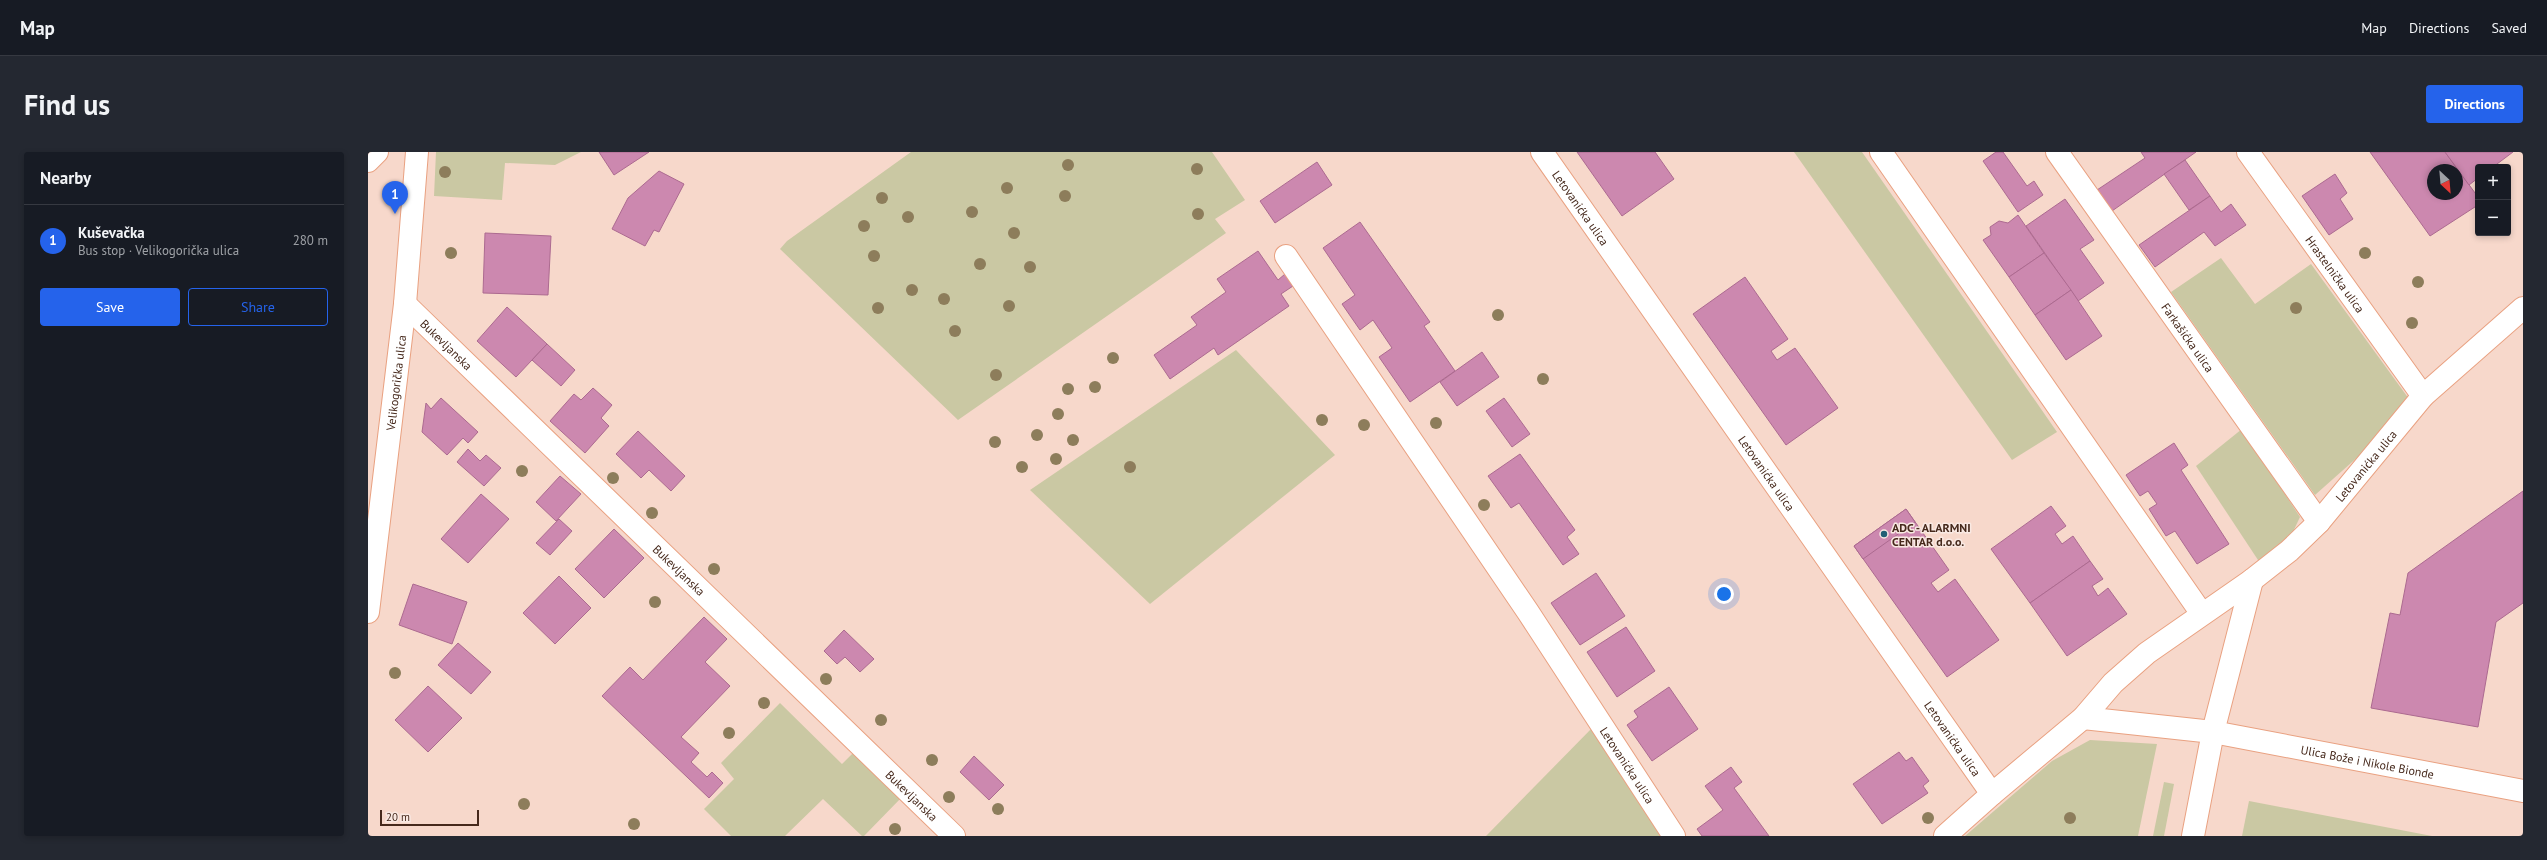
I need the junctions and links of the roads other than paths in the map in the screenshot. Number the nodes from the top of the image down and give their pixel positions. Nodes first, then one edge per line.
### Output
1 (377, 152) edge
2 (417, 152) edge
3 (1542, 152) edge
4 (1881, 152) edge
5 (2057, 152) edge
6 (2248, 152) edge
7 (368, 161) edge
8 (1286, 256) dead end
9 (405, 304) junction
10 (2522, 310) edge
11 (2422, 396) junction
12 (2319, 522) junction
13 (2252, 580) junction
14 (368, 612) edge
15 (2202, 614) junction
16 (2082, 718) junction
17 (2213, 732) junction
18 (2523, 791) edge
19 (1992, 794) junction
20 (954, 836) edge
21 (1674, 836) edge
22 (1944, 836) edge
23 (2193, 836) edge

1 - 7 street
2 - 9 street, Velikogorička ulica
3 - 19 street, Letovanićka ulica
4 - 15 street
5 - 12 street, Farkašićka ulica
6 - 11 street, Hrastelnička ulica
8 - 21 street, Letovanićka ulica
9 - 14 street, Velikogorička ulica
9 - 20 street, Bukevljanska
10 - 11 street, Letovanićka ulica
11 - 12 street, Letovanićka ulica
12 - 13 street, Letovanićka ulica
13 - 15 street, Letovanićka ulica
13 - 17 street
15 - 16 street, Letovanićka ulica
16 - 17 street, Ulica Bože i Nikole Bionde
16 - 19 street, Letovanićka ulica
17 - 18 street, Ulica Bože i Nikole Bionde
17 - 23 street
19 - 22 street, Letovanićka ulica

